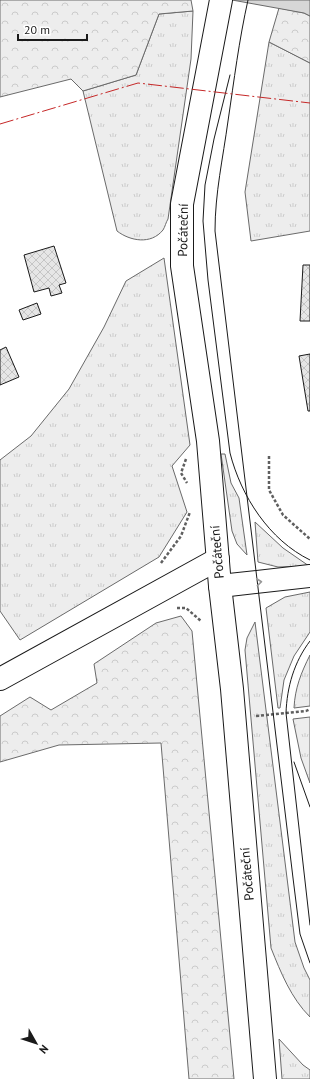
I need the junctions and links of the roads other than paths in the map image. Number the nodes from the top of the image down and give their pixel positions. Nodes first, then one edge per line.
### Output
1 (221, 0) edge
2 (218, 559) junction
3 (310, 576) edge
4 (220, 586) junction
5 (0, 679) edge
6 (265, 1079) edge

1 - 2 street, Počáteční
2 - 4 street, Počáteční
2 - 5 street
4 -> 3 street
4 - 6 street, Počáteční

